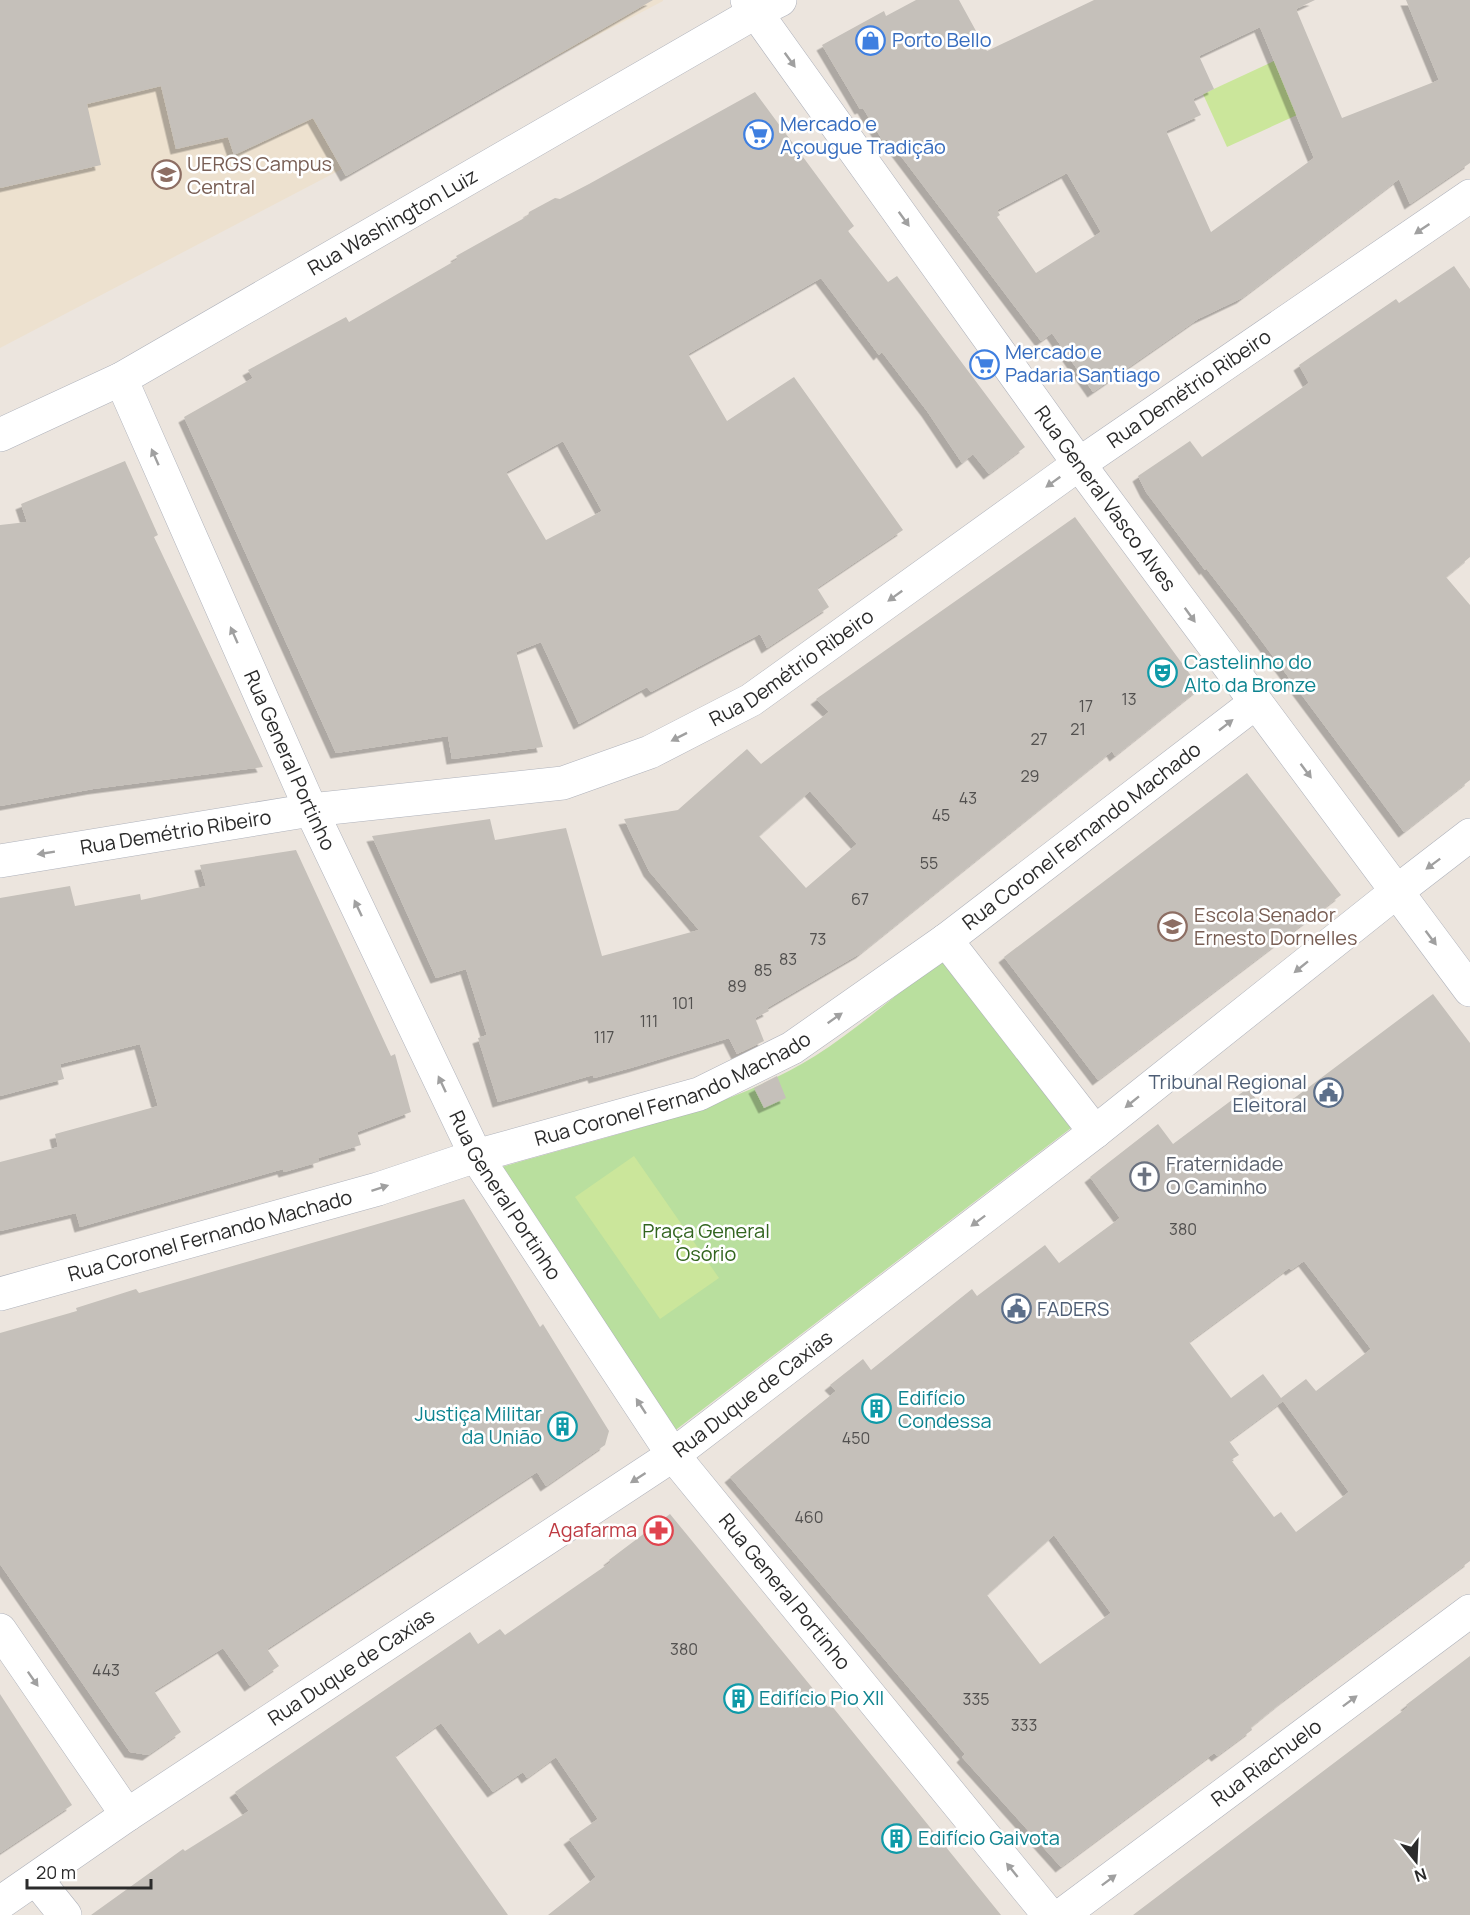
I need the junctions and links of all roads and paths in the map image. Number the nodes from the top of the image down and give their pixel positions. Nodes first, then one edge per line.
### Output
1 (761, 4) edge
2 (1470, 196) edge
3 (121, 379) junction
4 (0, 435) edge
5 (1079, 464) junction
6 (1255, 703) junction
7 (311, 810) junction
8 (1470, 835) edge
9 (0, 861) edge
10 (1396, 892) junction
11 (946, 940) junction
12 (1470, 990) edge
13 (1095, 1132) junction
14 (476, 1156) junction
15 (0, 1294) edge
16 (673, 1455) junction
17 (1470, 1611) edge
18 (0, 1630) edge
19 (128, 1815) junction
20 (36, 1879) junction
21 (0, 1903) edge
22 (65, 1915) edge
23 (1048, 1915) edge
24 (1062, 1915) edge

1 - 3 street, Rua Washington Luiz
1 -> 5 street, Rua General Vasco Alves
2 -> 5 street, Rua Demétrio Ribeiro
3 - 4 street, Rua Washington Luiz
7 -> 3 street, Rua General Portinho
5 -> 6 street, Rua General Vasco Alves
5 -> 7 street, Rua Demétrio Ribeiro
6 -> 10 street, Rua General Vasco Alves
11 -> 6 street, Rua Coronel Fernando Machado
7 -> 9 street, Rua Demétrio Ribeiro
14 -> 7 street, Rua General Portinho
8 -> 10 street, Rua Duque de Caxias
10 -> 12 street, Rua General Vasco Alves
10 -> 13 street, Rua Duque de Caxias
11 - 13 street
14 -> 11 street, Rua Coronel Fernando Machado
13 -> 16 street, Rua Duque de Caxias
15 -> 14 street, Rua Coronel Fernando Machado
16 -> 14 street, Rua General Portinho
16 -> 19 street, Rua Duque de Caxias
23 -> 16 street, Rua General Portinho
24 -> 17 street, Rua Riachuelo
18 -> 19 street
19 - 20 street, Rua Duque de Caxias
20 - 21 street, Rua Duque de Caxias
20 - 22 street

